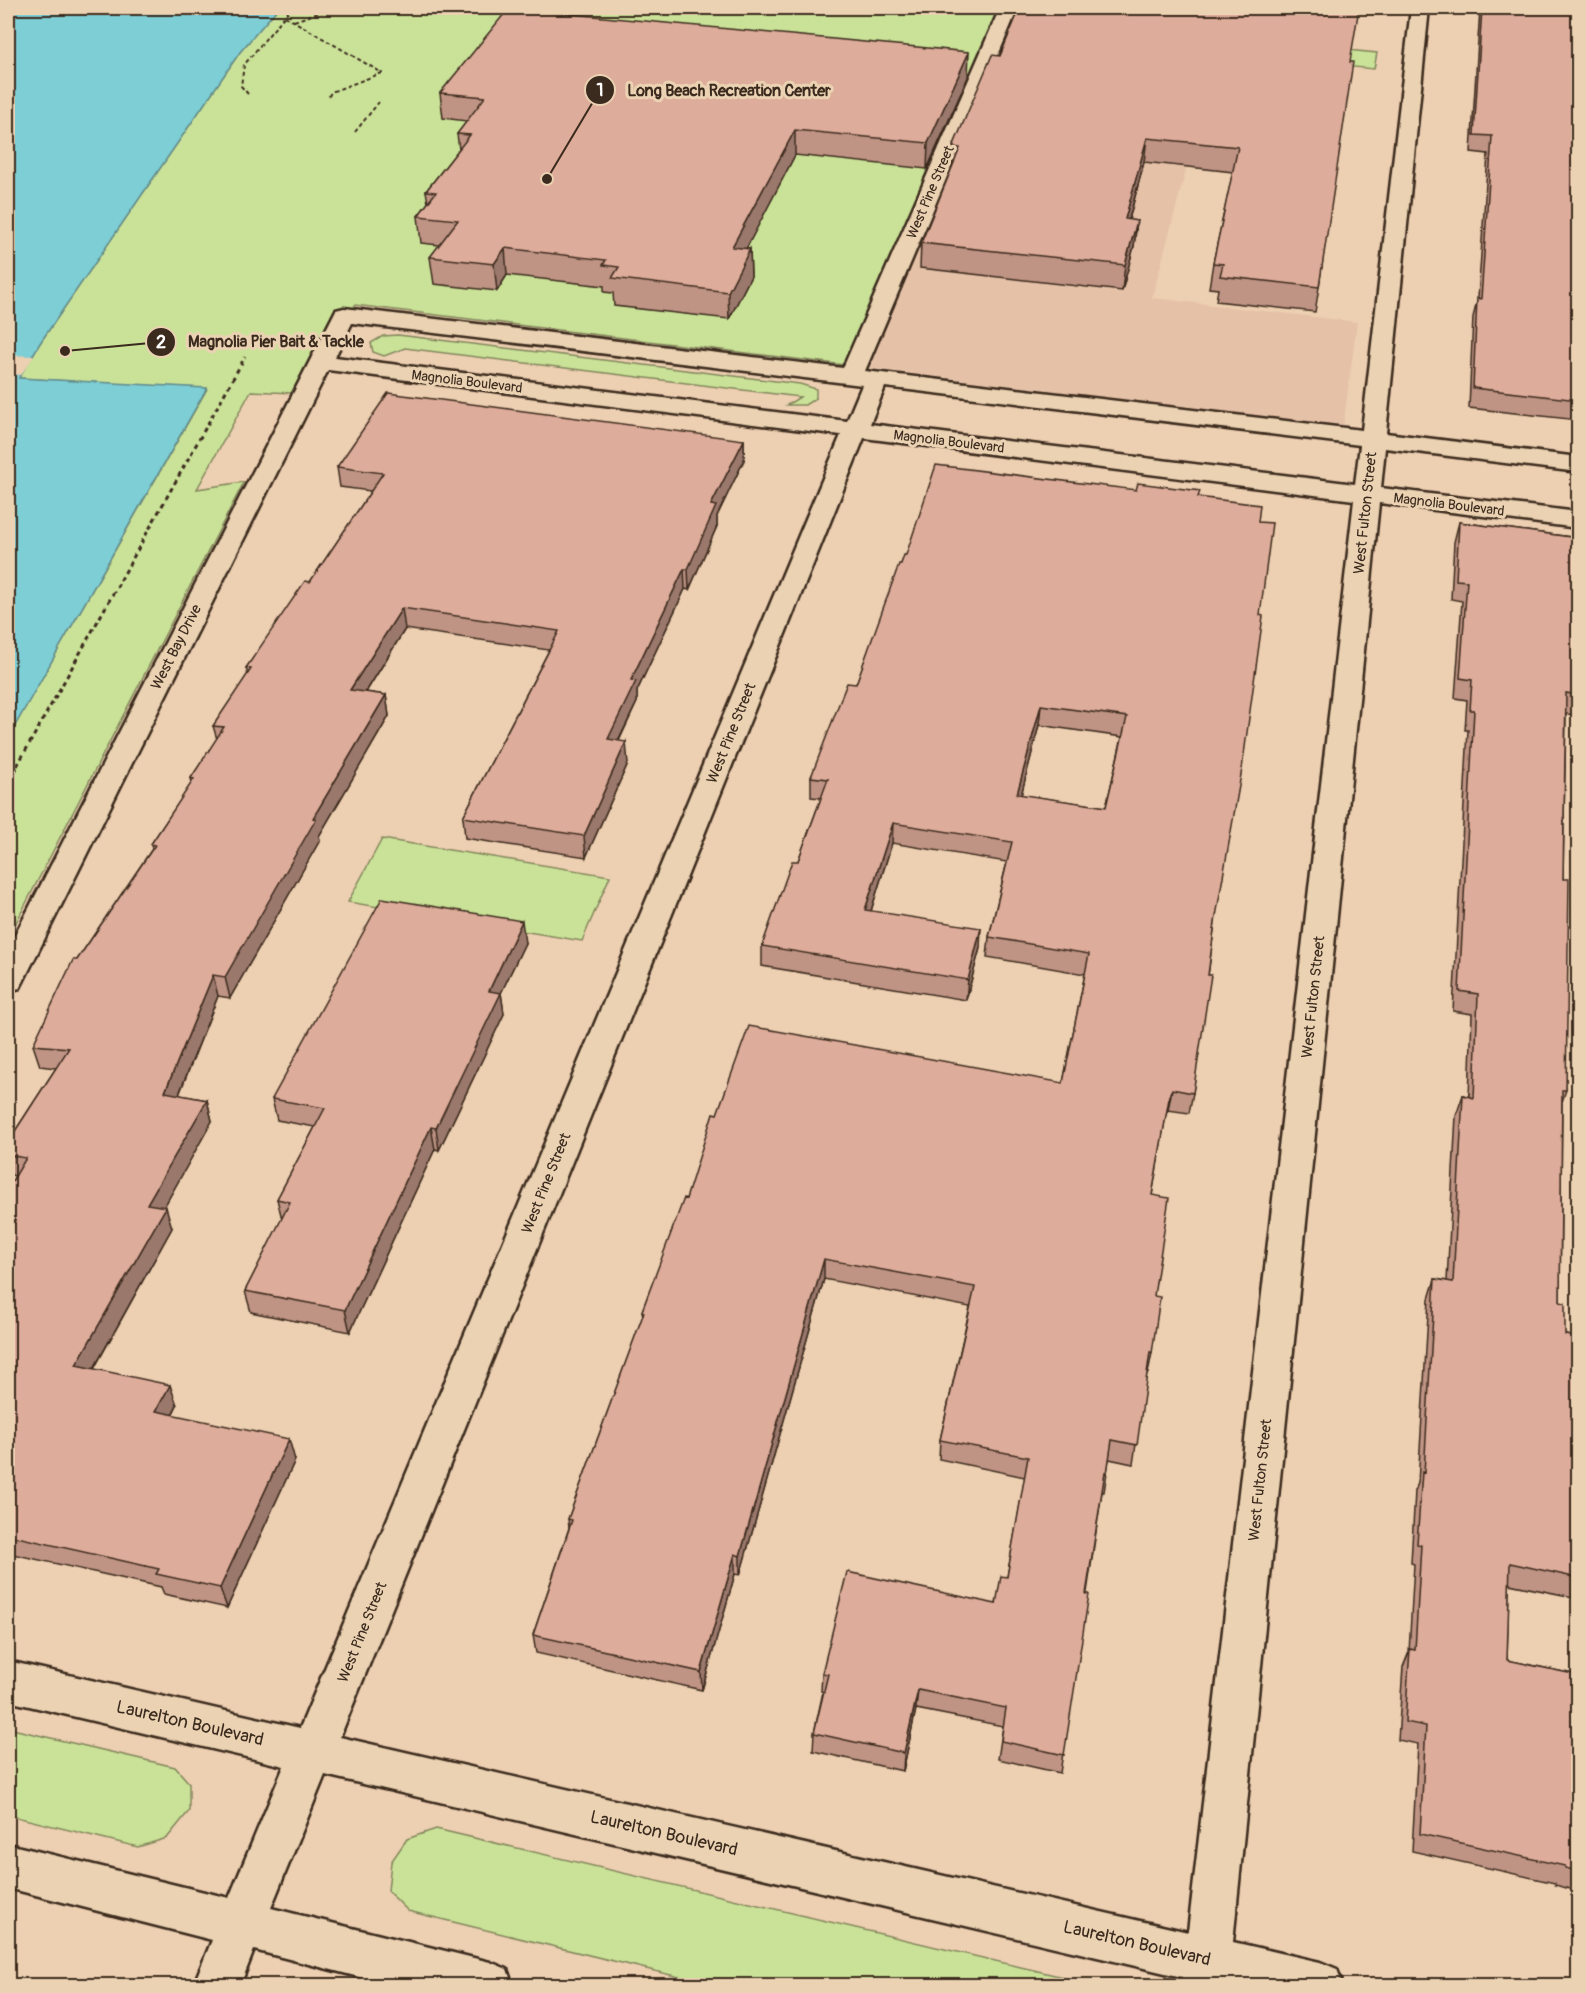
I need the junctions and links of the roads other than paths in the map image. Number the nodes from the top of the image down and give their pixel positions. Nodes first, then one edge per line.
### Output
1 (1009, 8) edge
2 (1420, 8) edge
3 (320, 362) junction
4 (851, 376) junction
5 (876, 379) junction
6 (855, 429) junction
7 (1373, 440) junction
8 (1578, 464) edge
9 (1367, 493) junction
10 (1578, 520) edge
11 (8, 980) edge
12 (8, 1681) edge
13 (313, 1751) junction
14 (8, 1866) edge
15 (241, 1925) junction
16 (1206, 1973) edge
17 (216, 1986) edge
18 (490, 1986) edge
19 (1320, 1986) edge

1 - 4 street, West Pine Street
2 - 7 street, West Fulton Street
3 - 4 street, West Bay Drive
3 - 6 street, Magnolia Boulevard
3 - 11 street, West Bay Drive
4 - 5 street
5 - 6 street, West Pine Street
5 - 7 street
6 - 9 street, Magnolia Boulevard
6 - 13 street, West Pine Street
7 - 8 street
7 - 9 street, West Fulton Street
9 - 10 street, Magnolia Boulevard
9 - 16 street, West Fulton Street
12 - 13 street, Laurelton Boulevard
13 - 15 street, West Pine Street
13 - 16 street, Laurelton Boulevard
14 - 15 street
15 - 17 street, West Pine Street
15 - 18 street
16 - 19 street, Laurelton Boulevard

